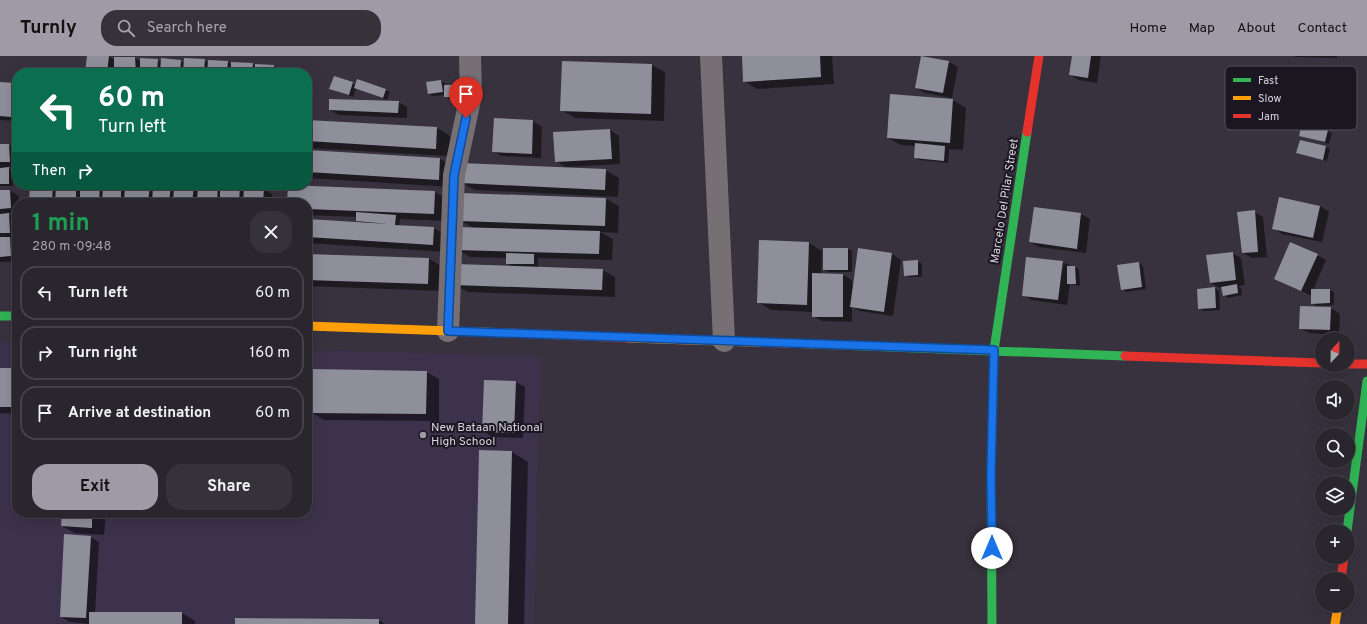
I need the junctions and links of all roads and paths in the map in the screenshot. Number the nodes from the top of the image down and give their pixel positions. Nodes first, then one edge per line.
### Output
1 (470, 56) edge
2 (711, 56) edge
3 (1039, 56) edge
4 (0, 316) edge
5 (12, 316) edge
6 (312, 326) edge
7 (448, 331) junction
8 (724, 341) junction
9 (994, 350) junction
10 (1315, 363) edge
11 (1355, 364) edge
12 (1367, 364) edge
13 (1367, 381) edge
14 (1348, 524) edge
15 (1337, 612) edge
16 (992, 624) edge
17 (1335, 624) edge

1 - 7 street
2 - 8 street
3 - 9 street, Marcelo Del Pilar Street
4 - 5 street
6 - 7 street
7 - 8 street
8 - 9 street
9 - 10 street
9 - 16 street, Marcelo Del Pilar Street
11 - 12 street
13 - 14 street
15 - 17 street

